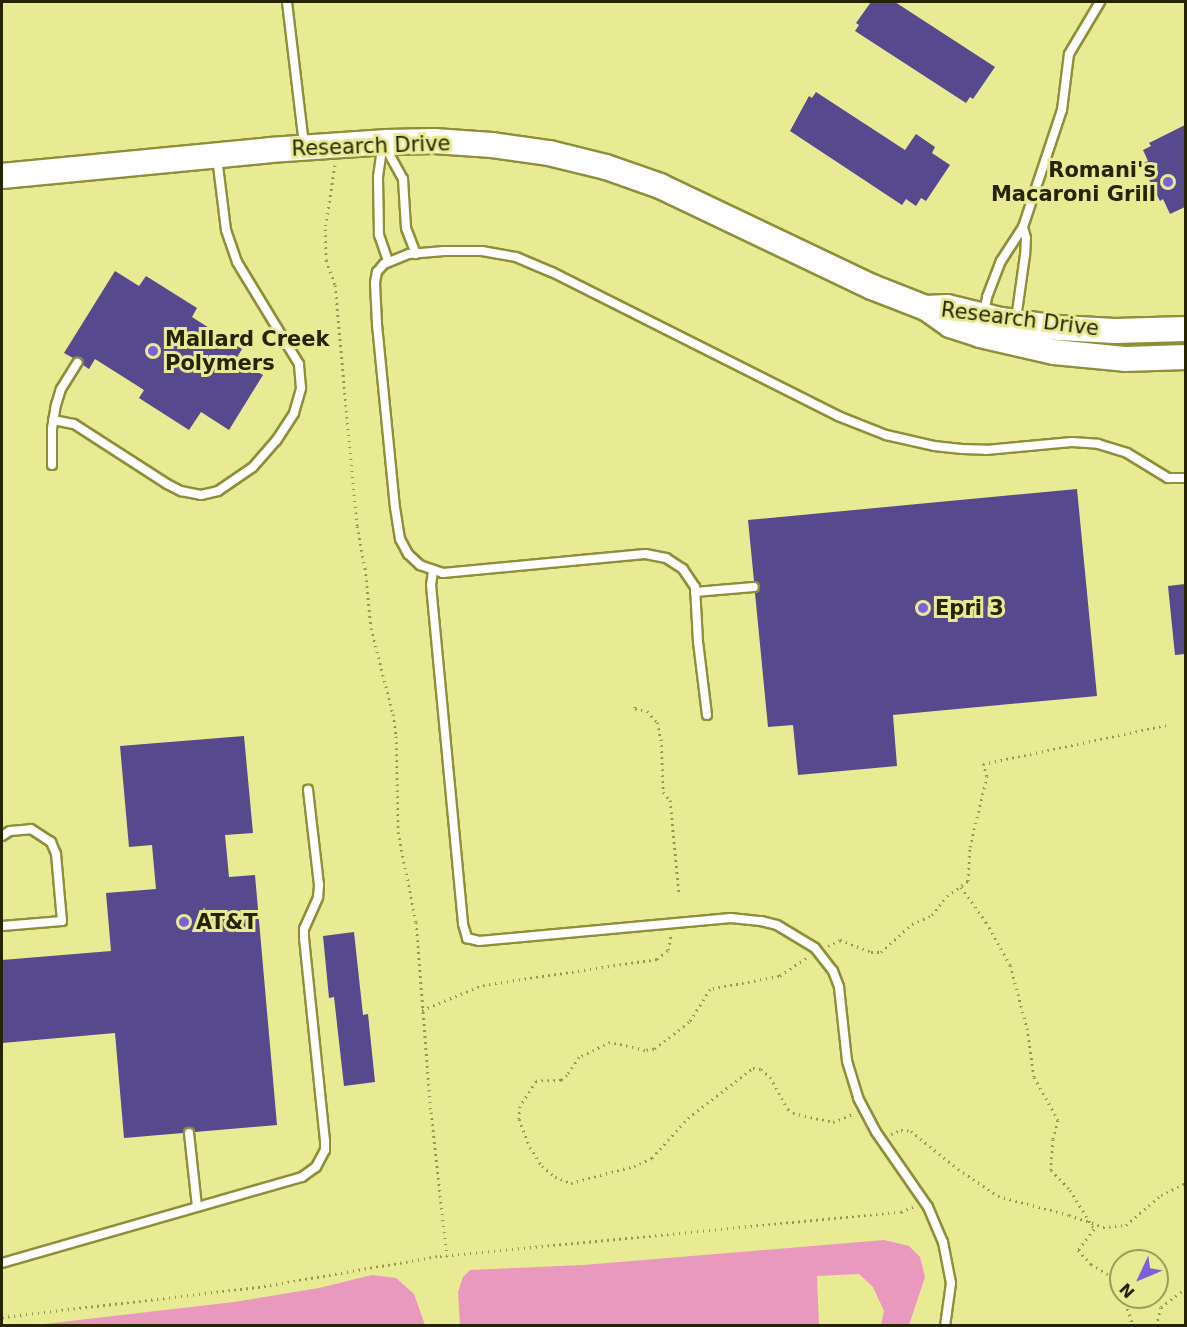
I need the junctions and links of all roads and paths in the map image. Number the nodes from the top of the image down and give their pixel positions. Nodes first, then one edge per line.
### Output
1 (287, 2) edge
2 (1101, 2) edge
3 (383, 143) junction
4 (334, 146) junction
5 (304, 148) junction
6 (216, 157) junction
7 (2, 176) edge
8 (1023, 227) junction
9 (416, 254) junction
10 (388, 261) junction
11 (982, 325) junction
12 (1185, 329) edge
13 (1013, 333) junction
14 (1185, 357) edge
15 (77, 363) dead end
16 (53, 420) junction
17 (52, 465) dead end
18 (1185, 478) edge
19 (433, 571) junction
20 (754, 587) dead end
21 (695, 592) junction
22 (635, 706) dead end
23 (707, 715) dead end
24 (1166, 725) dead end
25 (308, 790) dead end
26 (2, 836) edge
27 (960, 887) junction
28 (679, 893) dead end
29 (669, 923) junction
30 (2, 926) edge
31 (828, 946) dead end
32 (807, 957) dead end
33 (422, 1010) junction
34 (855, 1113) dead end
35 (189, 1133) dead end
36 (891, 1134) dead end
37 (1185, 1183) edge
38 (197, 1206) junction
39 (916, 1206) dead end
40 (1090, 1223) junction
41 (447, 1256) junction
42 (2, 1263) edge
43 (1109, 1274) edge
44 (1185, 1288) edge
45 (1128, 1309) edge
46 (2, 1317) edge
47 (945, 1326) edge
48 (1133, 1326) edge
49 (1156, 1326) edge

1 - 5 lane
2 - 8 lane
3 - 4 street, Research Drive
3 - 9 lane
3 - 10 lane
3 - 11 street, Research Drive
4 - 5 street, Research Drive
4 - 33 path
5 - 6 street, Research Drive
6 - 7 street, Research Drive
6 - 16 lane
8 - 11 lane
8 - 13 lane
9 - 10 lane
9 - 18 lane
10 - 19 lane
11 - 13 street, Research Drive
12 - 13 street, Research Drive
13 - 14 street, Research Drive
15 - 16 lane
16 - 17 lane
19 - 21 lane
19 - 29 lane
20 - 21 lane
21 - 23 lane
22 - 28 path
24 - 27 path
25 - 38 lane
26 - 30 lane
27 - 31 path
27 - 40 path
29 - 33 path
29 - 47 lane
32 - 34 path
33 - 41 path
35 - 38 lane
36 - 40 path
37 - 40 path
38 - 42 lane
39 - 41 path
40 - 43 path
41 - 46 path
44 - 49 path
45 - 48 path

